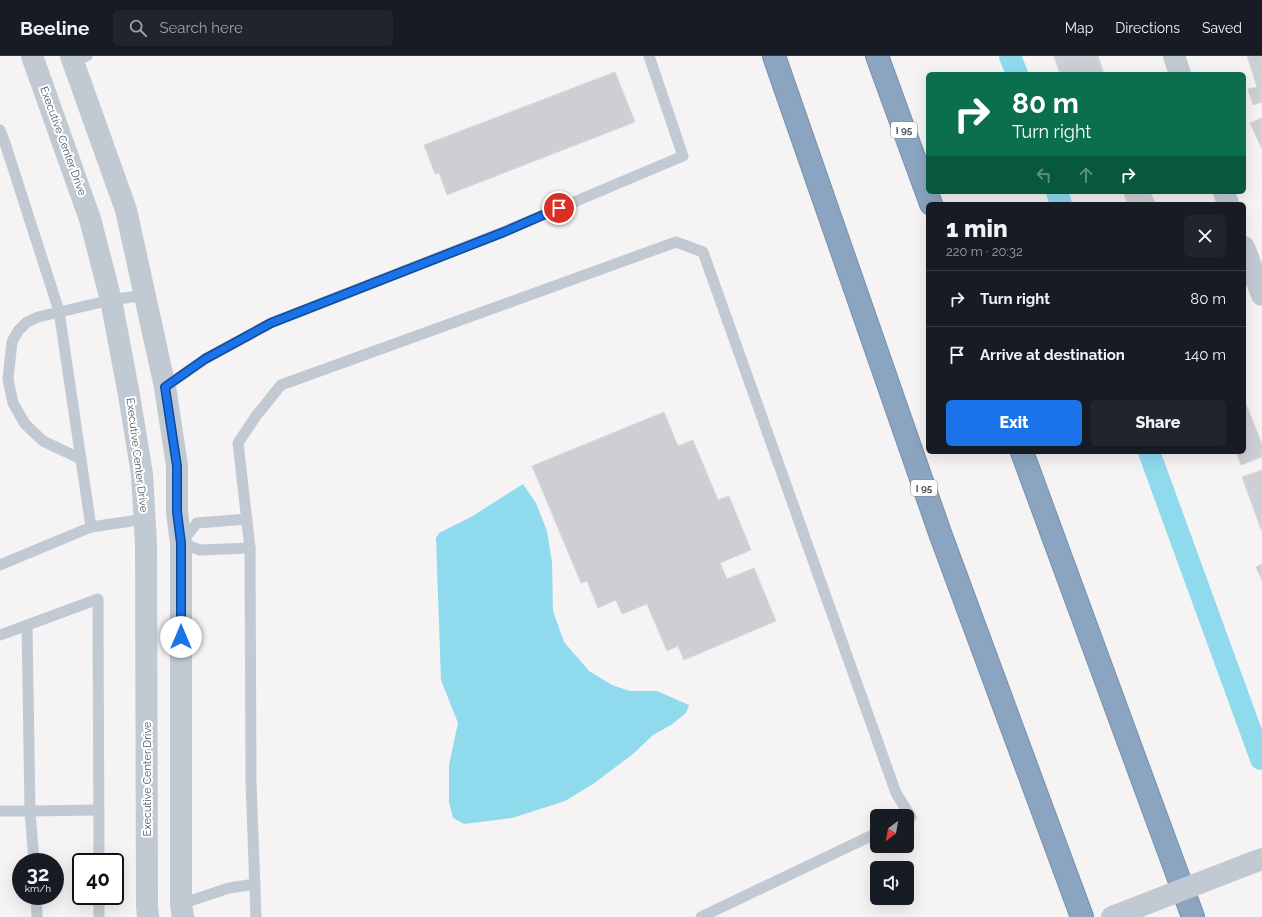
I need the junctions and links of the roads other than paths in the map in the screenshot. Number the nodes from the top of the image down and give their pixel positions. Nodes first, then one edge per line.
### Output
1 (32, 56) edge
2 (649, 56) edge
3 (774, 56) edge
4 (876, 56) edge
5 (1174, 56) edge
6 (77, 58) edge
7 (1179, 72) edge
8 (0, 130) edge
9 (926, 191) edge
10 (1246, 252) edge
11 (145, 295) junction
12 (1262, 295) edge
13 (111, 300) junction
14 (60, 311) junction
15 (165, 387) junction
16 (1023, 454) edge
17 (81, 459) junction
18 (247, 518) junction
19 (145, 519) junction
20 (91, 527) junction
21 (181, 543) junction
22 (146, 544) junction
23 (250, 548) junction
24 (0, 565) edge
25 (27, 625) junction
26 (0, 635) edge
27 (905, 809) edge
28 (30, 810) junction
29 (99, 810) junction
30 (0, 811) edge
31 (870, 836) edge
32 (33, 853) edge
33 (99, 853) edge
34 (1254, 862) edge
35 (255, 884) junction
36 (36, 905) edge
37 (99, 905) edge
38 (148, 911) edge
39 (182, 911) edge
40 (37, 917) edge
41 (99, 917) edge
42 (256, 917) edge
43 (701, 917) edge
44 (1082, 917) edge
45 (1112, 917) edge
46 (1193, 917) edge

1 - 13 street, Executive Center Drive
2 - 15 lane
3 - 44 highway, I 95
4 - 9 highway, I 95
5 - 7 street
6 - 11 street
8 - 14 lane
10 - 12 street
11 - 13 lane
11 - 15 street
13 - 14 lane
13 - 19 street, Executive Center Drive
14 - 17 lane
14 - 17 lane
15 - 21 street
16 - 46 highway
17 - 20 lane
18 - 21 lane
18 - 23 lane
18 - 27 lane
19 - 20 lane
19 - 22 street, Executive Center Drive
20 - 24 lane
21 - 22 street
21 - 23 lane
21 - 39 street
22 - 38 street, Executive Center Drive
23 - 35 lane
25 - 26 lane
25 - 28 lane
25 - 29 lane
28 - 29 lane
28 - 30 lane
28 - 32 lane
29 - 33 lane
31 - 43 lane
34 - 45 street, bridge
35 - 39 lane
35 - 42 lane
36 - 40 lane
37 - 41 lane
38 - 39 street

